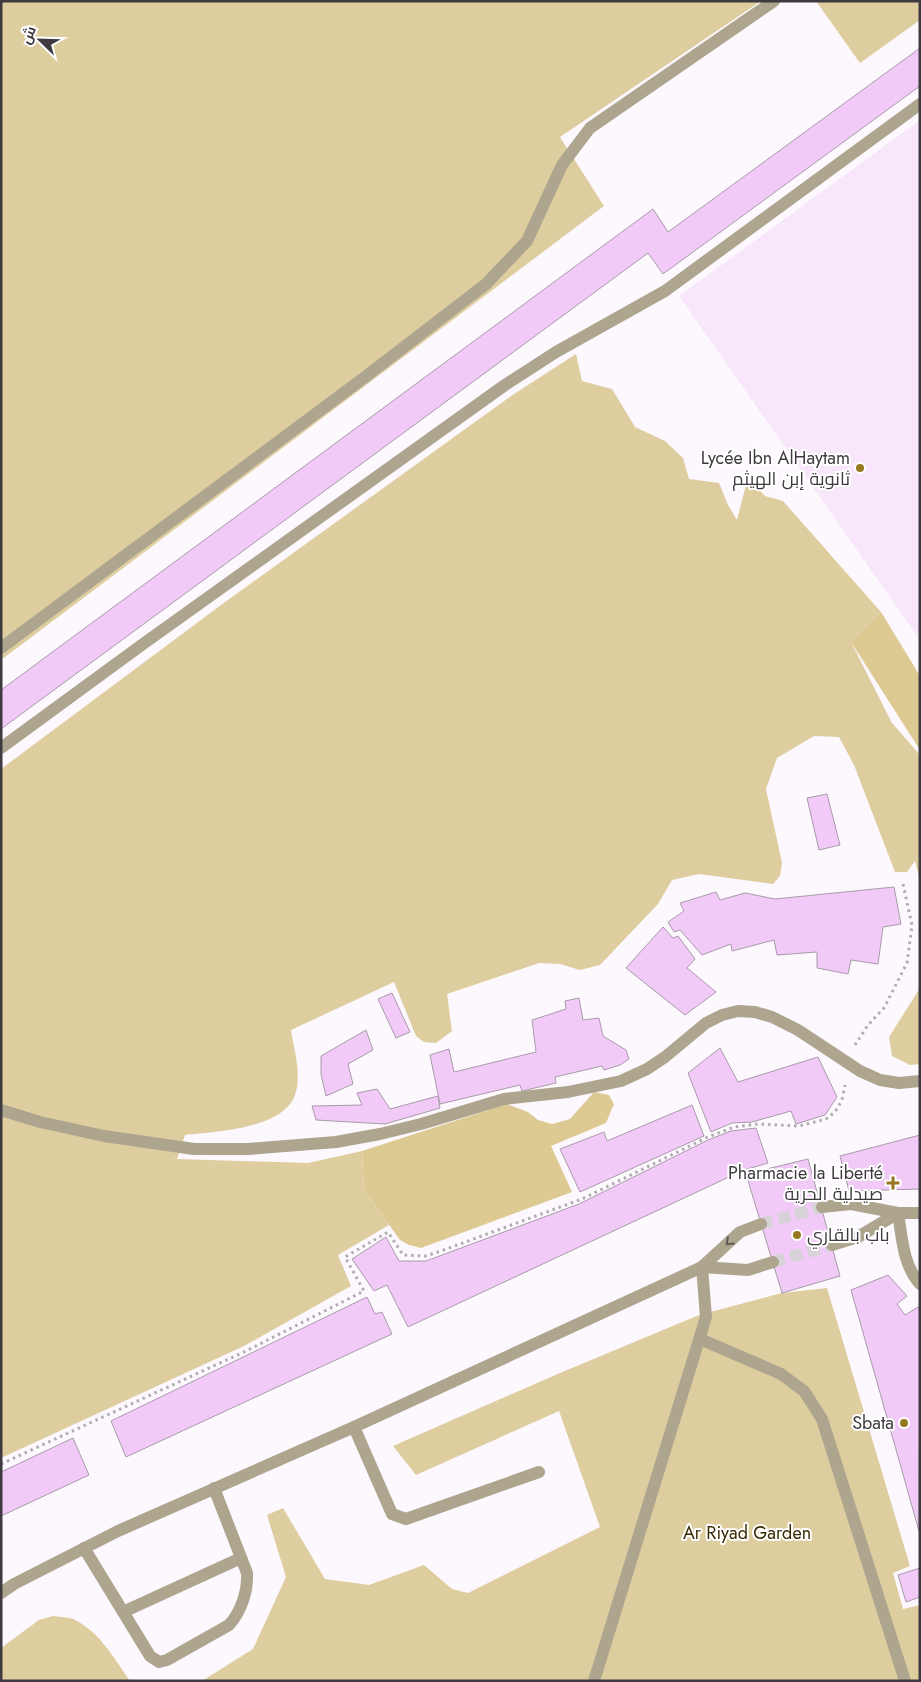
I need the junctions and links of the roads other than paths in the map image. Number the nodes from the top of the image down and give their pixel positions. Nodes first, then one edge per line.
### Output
1 (774, 1) edge
2 (920, 104) edge
3 (1, 648) edge
4 (1, 748) edge
5 (920, 1081) edge
6 (1, 1110) edge
7 (822, 1207) tunnel mouth
8 (898, 1213) junction
9 (920, 1213) edge
10 (761, 1224) tunnel mouth
11 (832, 1245) tunnel mouth
12 (773, 1262) tunnel mouth
13 (702, 1267) junction
14 (920, 1284) edge
15 (700, 1338) junction
16 (354, 1427) junction
17 (539, 1472) dead end
18 (214, 1488) junction
19 (84, 1548) junction
20 (241, 1558) junction
21 (1, 1593) edge
22 (123, 1612) junction
23 (594, 1681) edge
24 (905, 1681) edge

1 - 3 street
2 - 4 street
5 - 6 street
7 - 8 street
8 - 9 street
8 - 11 street
8 - 14 street
10 -> 13 street
12 - 13 street
13 - 15 street
13 - 16 street
15 - 23 street
15 - 24 street
16 - 17 street
16 - 18 street
18 - 19 street
18 - 20 street
19 - 21 street
19 - 22 street
20 - 22 street
20 - 22 street

